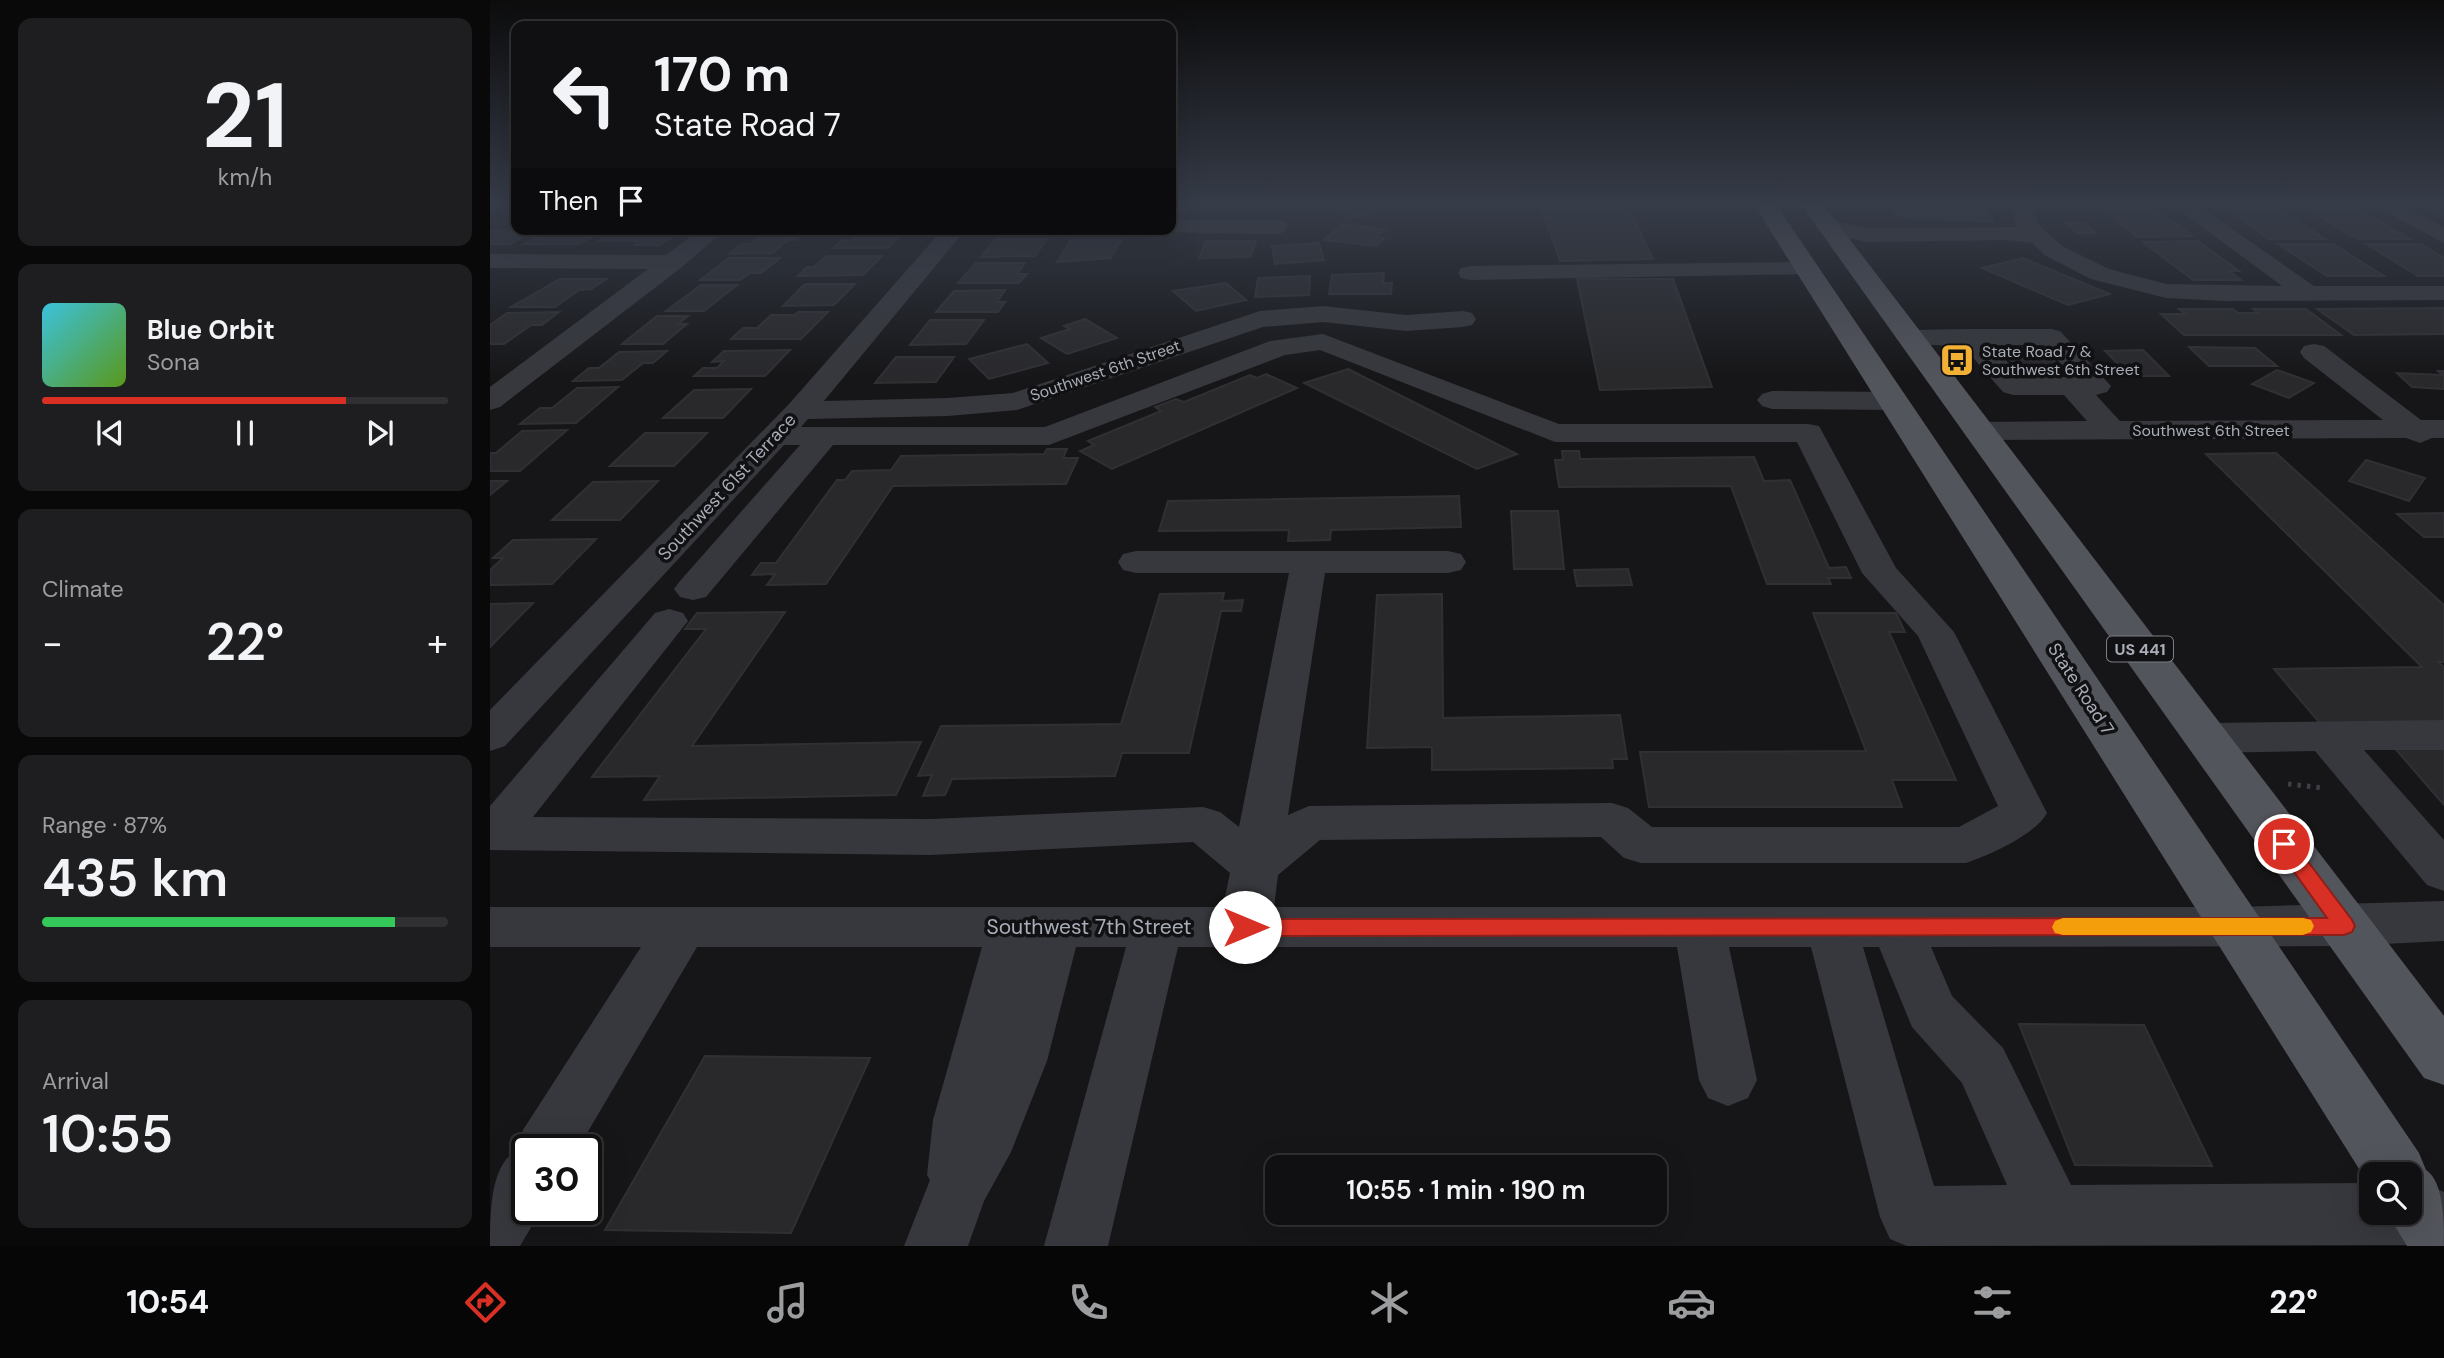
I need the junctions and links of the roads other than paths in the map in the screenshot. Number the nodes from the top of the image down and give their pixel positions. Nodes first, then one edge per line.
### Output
1 (517, 261) edge
2 (930, 261) edge
3 (1802, 261) edge
4 (1853, 261) edge
5 (1863, 261) edge
6 (2074, 261) edge
7 (2263, 261) edge
8 (674, 262) joint
9 (1857, 267) junction
10 (1807, 269) junction
11 (1470, 273) dead end
12 (2444, 293) edge
13 (2309, 294) junction
14 (1463, 319) dead end
15 (1970, 337) junction
16 (1910, 338) junction
17 (2314, 352) dead end
18 (2072, 387) junction
19 (1888, 391) junction
20 (1772, 400) dead end
21 (490, 401) edge
22 (800, 428) junction
23 (2413, 429) junction
24 (2444, 429) edge
25 (2111, 430) junction
26 (1978, 431) junction
27 (2444, 452) edge
28 (1136, 562) dead end
29 (1308, 562) junction
30 (1448, 562) dead end
31 (2444, 735) edge
32 (490, 736) edge
33 (2327, 736) junction
34 (2205, 738) junction
35 (1256, 867) junction
36 (2444, 872) edge
37 (2444, 921) edge
38 (2344, 926) junction
39 (490, 927) edge
40 (682, 927) junction
41 (1034, 927) junction
42 (1157, 927) junction
43 (1245, 927) junction
44 (1699, 927) junction
45 (1831, 927) junction
46 (1897, 927) junction
47 (2235, 927) junction
48 (2444, 1060) edge
49 (1728, 1080) dead end
50 (554, 1134) edge
51 (2389, 1162) edge
52 (511, 1203) edge
53 (2359, 1208) edge
54 (2053, 1216) junction
55 (490, 1236) edge
56 (936, 1246) edge
57 (1076, 1246) edge

1 - 8 street
2 - 22 street, Southwest 61st Terrace
3 - 10 main road, State Road 7
4 - 9 main road, US 441
5 - 9 street
6 - 13 street
7 - 13 street
8 - 21 street
9 - 16 main road, US 441
10 - 11 street
10 - 19 main road, State Road 7
12 - 13 street
14 - 22 street, Southwest 6th Street
15 - 16 street
15 - 18 street
15 - 18 street
16 - 26 main road, US 441
17 - 23 street
18 - 25 street
19 - 20 street
19 - 26 main road
19 - 47 main road, State Road 7
22 - 32 street, Southwest 61st Terrace
22 - 35 street
22 - 35 street
23 - 24 street, Southwest 6th Street
23 - 25 street, Southwest 6th Street
23 - 27 street
25 - 26 street, Southwest 6th Street
26 - 34 main road, US 441
28 - 29 street
29 - 30 street
29 - 35 street
31 - 33 street
33 - 34 street
33 - 36 street
34 - 38 main road, US 441
35 - 43 street
37 - 38 street, Southwest 7th Street
38 - 47 street, Southwest 7th Street
38 - 48 main road, US 441
39 - 40 street, Southwest 7th Street
40 - 41 street, Southwest 7th Street
40 - 50 street
41 - 42 street, Southwest 7th Street
41 - 56 street
42 - 43 street, Southwest 7th Street
42 - 57 street
43 - 44 street, Southwest 7th Street
44 - 45 street, Southwest 7th Street
44 - 49 street
45 - 46 street, Southwest 7th Street
45 - 54 street
46 - 47 street, Southwest 7th Street
46 - 54 street
47 - 51 main road, State Road 7
52 - 55 street
53 - 54 street

